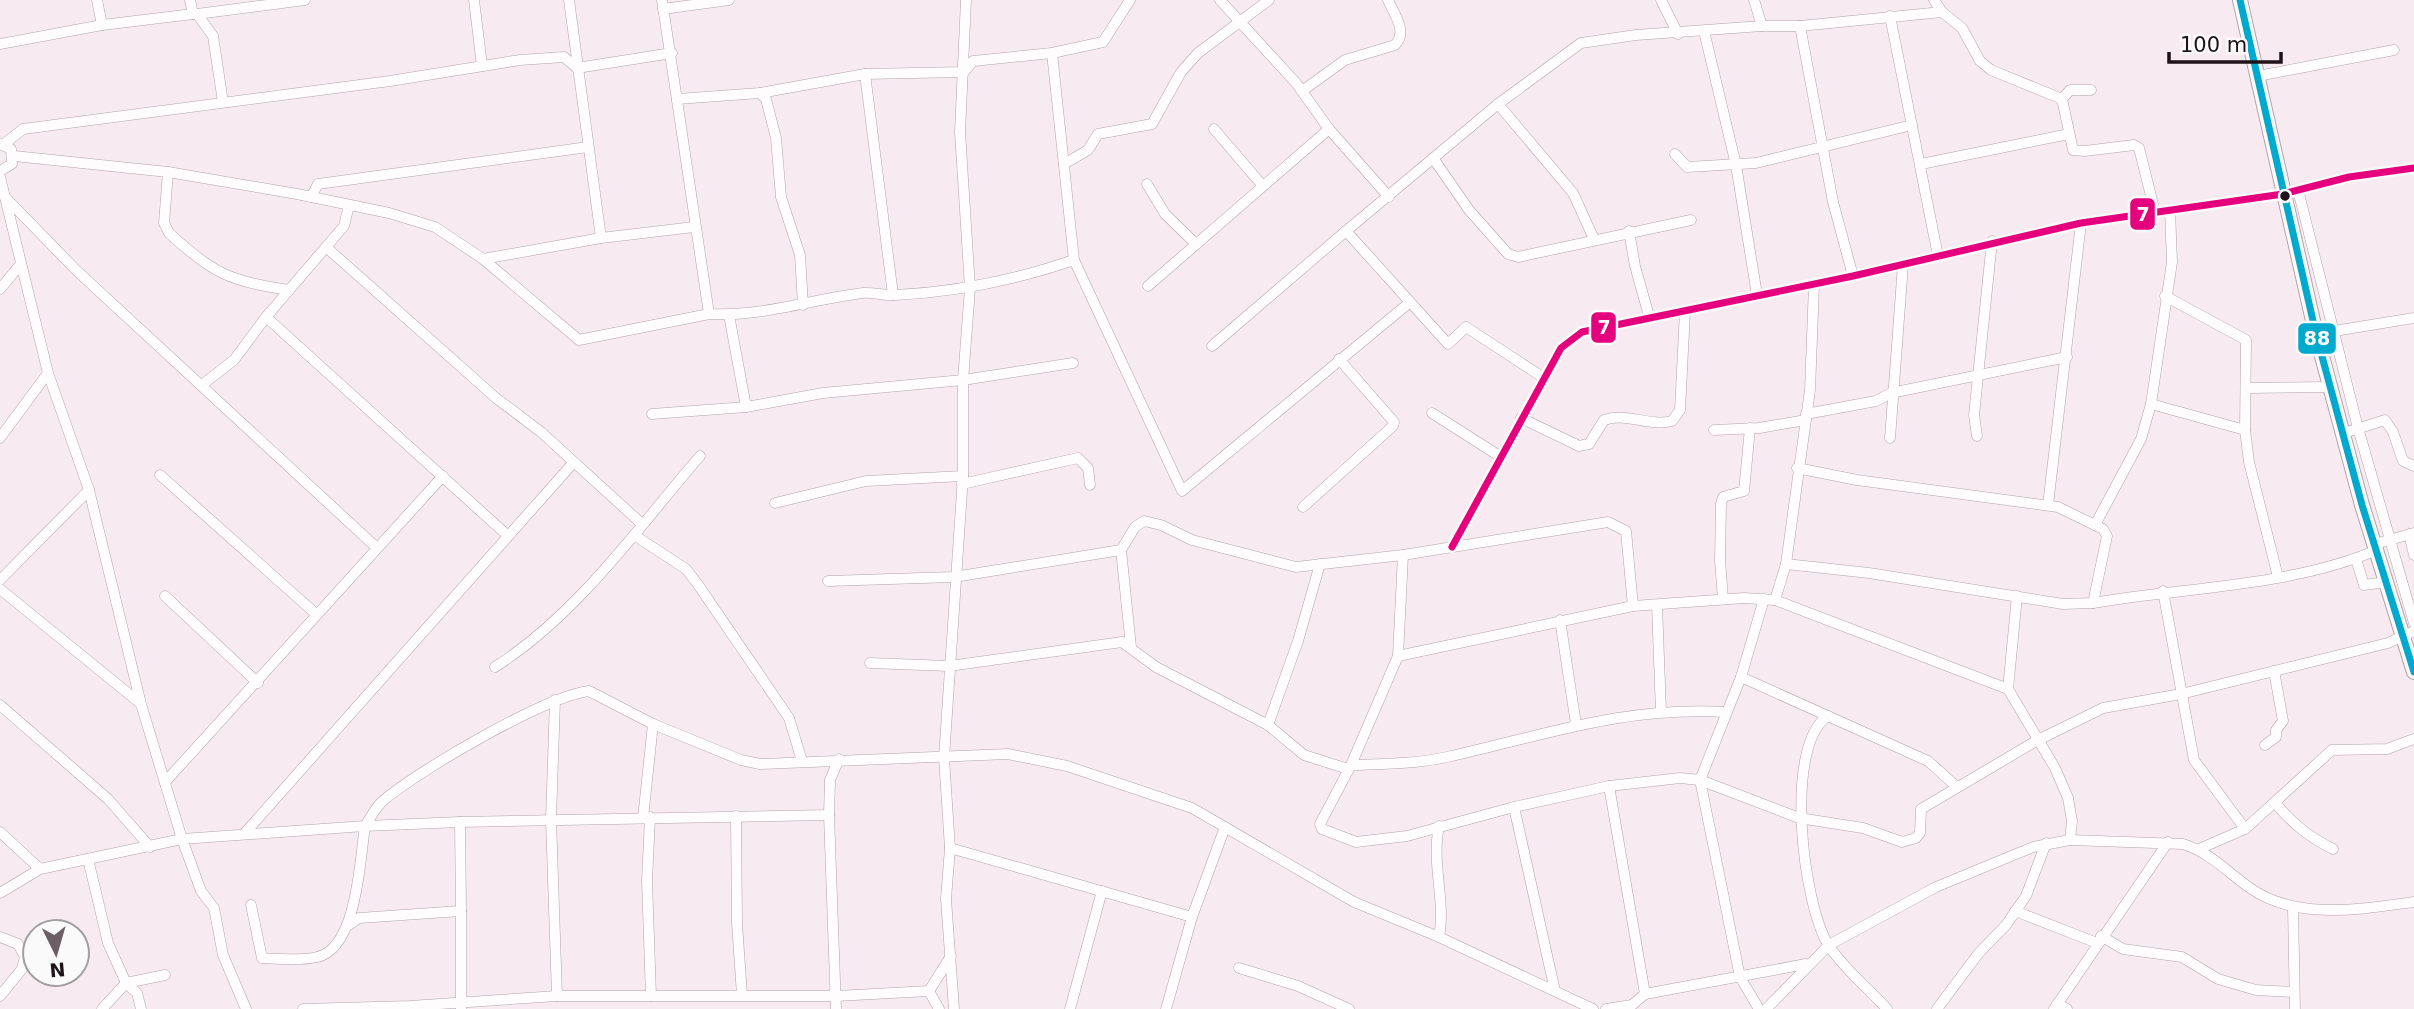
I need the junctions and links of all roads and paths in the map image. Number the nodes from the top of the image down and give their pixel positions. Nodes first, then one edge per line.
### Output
1 (97, 0) edge
2 (190, 0) edge
3 (305, 0) edge
4 (474, 0) edge
5 (569, 0) edge
6 (729, 0) edge
7 (966, 0) edge
8 (1130, 0) edge
9 (1220, 0) edge
10 (1269, 0) edge
11 (1388, 0) edge
12 (1661, 0) edge
13 (1754, 0) edge
14 (1934, 0) edge
15 (2240, 0) edge
16 (275, 3) edge
17 (663, 4) edge
18 (1942, 12) junction
19 (195, 15) junction
20 (1666, 15) junction
21 (1890, 16) junction
22 (1239, 21) junction
23 (102, 25) junction
24 (1762, 26) junction
25 (1800, 26) junction
26 (1704, 31) junction
27 (1656, 34) junction
28 (1678, 34) junction
29 (0, 44) edge
30 (2394, 50) dead end
31 (672, 53) junction
32 (1052, 53) junction
33 (482, 66) junction
34 (577, 68) junction
35 (964, 72) junction
36 (865, 74) junction
37 (2258, 76) junction
38 (2091, 90) dead end
39 (1302, 91) junction
40 (760, 93) junction
41 (677, 99) junction
42 (2062, 99) junction
43 (223, 102) junction
44 (1498, 104) junction
45 (1912, 125) junction
46 (1329, 128) junction
47 (1214, 129) dead end
48 (2069, 134) junction
49 (2, 144) edge
50 (1823, 146) junction
51 (588, 147) junction
52 (1675, 154) dead end
53 (14, 156) junction
54 (1433, 158) junction
55 (1064, 164) junction
56 (1921, 164) junction
57 (1736, 165) junction
58 (2414, 168) edge
59 (0, 171) edge
60 (168, 172) junction
61 (0, 177) edge
62 (1147, 184) dead end
63 (1262, 185) junction
64 (2298, 190) junction
65 (2283, 194) junction
66 (5, 197) junction
67 (311, 197) junction
68 (1389, 197) junction
69 (349, 205) junction
70 (2170, 210) junction
71 (2155, 212) junction
72 (1691, 219) dead end
73 (2081, 223) junction
74 (694, 227) junction
75 (1346, 231) junction
76 (1629, 232) junction
77 (601, 238) junction
78 (1594, 239) junction
79 (1992, 242) junction
80 (1196, 244) junction
81 (326, 247) junction
82 (1938, 256) junction
83 (483, 259) junction
84 (1074, 260) junction
85 (20, 265) junction
86 (1903, 265) junction
87 (1853, 276) junction
88 (1814, 285) junction
89 (1147, 286) dead end
90 (970, 288) junction
91 (0, 289) edge
92 (289, 290) junction
93 (893, 295) junction
94 (1758, 295) junction
95 (2165, 296) junction
96 (1409, 303) junction
97 (803, 305) junction
98 (1685, 311) junction
99 (709, 314) junction
100 (729, 315) junction
101 (1649, 316) junction
102 (266, 317) junction
103 (2414, 318) edge
104 (2335, 331) junction
105 (2316, 334) junction
106 (1212, 346) dead end
107 (2067, 357) junction
108 (1339, 359) junction
109 (1073, 363) dead end
110 (48, 373) junction
111 (1979, 374) junction
112 (1544, 379) junction
113 (963, 380) junction
114 (203, 384) junction
115 (2331, 387) junction
116 (2248, 388) junction
117 (1891, 393) junction
118 (2151, 404) junction
119 (746, 407) junction
120 (1432, 413) dead end
121 (652, 414) dead end
122 (1806, 417) junction
123 (1521, 418) junction
124 (1750, 428) junction
125 (2358, 428) junction
126 (1714, 430) dead end
127 (2245, 430) junction
128 (2344, 433) junction
129 (1978, 436) dead end
130 (0, 438) edge
131 (1890, 438) dead end
132 (700, 456) dead end
133 (1501, 457) junction
134 (574, 462) junction
135 (2414, 466) edge
136 (1797, 468) junction
137 (160, 475) dead end
138 (443, 476) junction
139 (963, 480) junction
140 (1090, 485) dead end
141 (89, 490) junction
142 (775, 503) dead end
143 (2048, 505) junction
144 (1303, 508) dead end
145 (642, 524) junction
146 (2095, 524) junction
147 (2411, 534) edge
148 (507, 535) junction
149 (634, 535) junction
150 (2391, 539) junction
151 (1452, 547) junction
152 (2376, 547) junction
153 (377, 548) junction
154 (1121, 550) junction
155 (1404, 555) junction
156 (2414, 555) edge
157 (2356, 559) junction
158 (1320, 564) junction
159 (1786, 564) junction
160 (954, 577) junction
161 (2278, 578) junction
162 (0, 580) edge
163 (828, 581) dead end
164 (2387, 582) junction
165 (0, 589) edge
166 (2163, 591) junction
167 (165, 596) dead end
168 (2017, 596) junction
169 (1723, 599) junction
170 (1770, 600) junction
171 (2093, 603) junction
172 (1657, 605) junction
173 (1633, 606) junction
174 (316, 614) junction
175 (1559, 620) junction
176 (2411, 629) edge
177 (1131, 647) junction
178 (1398, 656) junction
179 (870, 663) dead end
180 (949, 666) junction
181 (495, 667) dead end
182 (2274, 671) junction
183 (2414, 673) edge
184 (1741, 677) junction
185 (258, 682) junction
186 (2008, 689) junction
187 (2181, 694) junction
188 (555, 700) junction
189 (141, 704) junction
190 (0, 705) edge
191 (1661, 712) junction
192 (1727, 712) junction
193 (1828, 716) junction
194 (653, 724) junction
195 (1576, 724) junction
196 (1268, 725) junction
197 (2414, 739) edge
198 (2036, 741) junction
199 (2265, 745) dead end
200 (944, 758) junction
201 (839, 759) junction
202 (802, 761) junction
203 (1350, 767) junction
204 (1700, 780) junction
205 (166, 781) junction
206 (1609, 786) junction
207 (1957, 787) junction
208 (2276, 804) junction
209 (1514, 807) junction
210 (829, 815) junction
211 (736, 816) junction
212 (646, 818) junction
213 (1799, 818) junction
214 (551, 819) junction
215 (460, 822) junction
216 (365, 826) junction
217 (1225, 827) junction
218 (1439, 827) junction
219 (2245, 829) junction
220 (0, 832) edge
221 (244, 834) junction
222 (182, 839) junction
223 (2070, 840) junction
224 (2168, 842) junction
225 (2046, 843) junction
226 (150, 846) junction
227 (950, 848) junction
228 (2199, 849) junction
229 (2333, 849) dead end
230 (88, 859) junction
231 (40, 869) junction
232 (1102, 891) junction
233 (0, 893) edge
234 (2414, 902) edge
235 (251, 905) dead end
236 (2293, 907) junction
237 (461, 911) junction
238 (2015, 911) junction
239 (1192, 918) junction
240 (349, 925) junction
241 (0, 937) edge
242 (1439, 937) junction
243 (2099, 939) junction
244 (1829, 945) junction
245 (951, 956) junction
246 (1807, 964) junction
247 (1239, 968) dead end
248 (165, 975) dead end
249 (1740, 977) junction
250 (126, 983) junction
251 (929, 991) junction
252 (1555, 991) junction
253 (2294, 992) junction
254 (1645, 994) junction
255 (742, 995) junction
256 (0, 996) edge
257 (556, 996) junction
258 (651, 996) junction
259 (836, 996) junction
260 (461, 1005) edge
261 (1631, 1007) edge
262 (2059, 1007) edge
263 (102, 1009) edge
264 (141, 1009) edge
265 (246, 1009) edge
266 (303, 1009) edge
267 (836, 1009) edge
268 (939, 1009) edge
269 (954, 1009) edge
270 (1070, 1009) edge
271 (1167, 1009) edge
272 (1349, 1009) edge
273 (1593, 1009) edge
274 (1606, 1009) edge
275 (1759, 1009) edge
276 (1766, 1009) edge
277 (1887, 1009) edge
278 (1937, 1009) edge
279 (2295, 1009) edge

1 - 23 street
2 - 19 street
3 - 16 street
4 - 33 street
5 - 34 street
6 - 17 street
7 - 35 street
8 - 32 street
9 - 22 street
10 - 22 street
11 - 39 street
12 - 20 street
13 - 24 street
14 - 18 street
15 - 37 highway
16 - 19 street
17 - 31 street
18 - 21 street
18 - 42 street
19 - 23 street
19 - 43 street
20 - 27 street
20 - 28 street
21 - 25 street
21 - 45 street
22 - 39 street
22 - 55 street
23 - 29 street
24 - 25 street
24 - 26 street
25 - 50 street
26 - 28 street
26 - 57 street
27 - 28 street
27 - 44 street
30 - 37 street
31 - 34 street
31 - 41 street
32 - 35 street
32 - 55 street
33 - 34 street
33 - 43 street
34 - 51 street
35 - 36 street
35 - 90 street
36 - 40 street
36 - 93 street
37 - 65 highway
38 - 42 street
39 - 46 street
40 - 41 street
40 - 97 street
41 - 74 street
42 - 48 street
43 - 49 street
44 - 54 street
44 - 78 street
45 - 50 street
45 - 56 street
46 - 63 street
46 - 68 street
47 - 63 street
48 - 56 street
48 - 71 street
49 - 53 street
50 - 57 street
50 - 87 street
51 - 67 street
51 - 77 street
52 - 57 street
53 - 59 street
53 - 60 street
54 - 68 street
54 - 78 street
55 - 84 street
56 - 82 street
57 - 94 street
58 - 64 street
60 - 67 street
60 - 92 street
61 - 66 street
62 - 80 street
63 - 80 street
64 - 65 street
64 - 104 street
65 - 70 street
65 - 105 highway
66 - 85 street
66 - 114 street
67 - 69 street
68 - 75 street
69 - 81 street
69 - 83 street
70 - 71 street
70 - 95 street
71 - 73 street
72 - 76 street
73 - 79 street
73 - 107 street
74 - 77 street
74 - 99 street
75 - 96 street
75 - 106 street
76 - 78 street
76 - 101 street
77 - 83 street
79 - 82 street
79 - 111 street
80 - 89 street
81 - 92 street
81 - 134 street
82 - 86 street
83 - 99 street
84 - 90 street
84 - 108 street
85 - 91 street
85 - 110 street
86 - 87 street
86 - 117 street
87 - 88 street
88 - 94 street
88 - 122 street
90 - 93 street
90 - 113 street
92 - 102 street
93 - 97 street
94 - 98 street
95 - 116 street
95 - 118 street
96 - 108 street
96 - 112 street
97 - 100 street
98 - 101 street
98 - 123 street
99 - 100 street
100 - 119 street
101 - 112 street
102 - 114 street
102 - 138 street
103 - 104 street
104 - 105 street
104 - 125 street
105 - 115 highway
107 - 111 street
107 - 143 street
108 - 144 street
109 - 113 street
110 - 130 street
110 - 141 street
111 - 117 street
111 - 129 street
112 - 123 street
113 - 119 street
113 - 139 street
114 - 153 street
115 - 116 street
115 - 128 highway
116 - 127 street
117 - 122 street
117 - 131 street
118 - 127 street
118 - 146 street
119 - 121 street
120 - 133 street
122 - 124 street
122 - 136 street
123 - 133 street
124 - 126 street
124 - 169 street
125 - 128 street
125 - 135 street
125 - 150 street
127 - 161 street
128 - 152 highway
132 - 145 street
133 - 151 street
134 - 145 street
134 - 148 street
136 - 143 street
136 - 159 street
137 - 174 street
138 - 148 street
138 - 153 street
139 - 140 street
139 - 142 street
139 - 160 street
141 - 162 street
141 - 189 street
143 - 146 street
145 - 149 street
146 - 171 street
147 - 150 street
147 - 156 street
148 - 221 street
149 - 181 street
149 - 202 street
150 - 152 street
150 - 176 street
151 - 155 street
151 - 173 street
152 - 157 street
152 - 164 highway
153 - 174 street
154 - 158 street
154 - 160 street
154 - 177 street
155 - 158 street
155 - 178 street
157 - 161 street
157 - 164 street
158 - 196 street
159 - 168 street
159 - 170 street
160 - 163 street
160 - 180 street
161 - 166 street
164 - 176 highway
165 - 189 street
166 - 171 street
166 - 187 street
167 - 185 street
168 - 171 street
168 - 186 street
169 - 170 street
169 - 172 street
170 - 184 street
170 - 186 street
172 - 173 street
172 - 191 street
173 - 175 street
174 - 185 street
175 - 178 street
175 - 195 street
176 - 182 street
176 - 183 highway
177 - 180 street
177 - 196 street
178 - 203 street
179 - 180 street
180 - 200 street
182 - 187 street
182 - 199 street
184 - 192 street
184 - 193 street
185 - 205 street
186 - 198 street
187 - 198 street
187 - 219 street
188 - 194 street
188 - 214 street
188 - 216 street
189 - 205 street
190 - 226 street
191 - 192 street
191 - 195 street
192 - 204 street
193 - 207 street
193 - 213 street
194 - 202 street
194 - 212 street
195 - 203 street
196 - 203 street
197 - 208 street
198 - 207 street
198 - 223 street
200 - 201 street
200 - 217 street
200 - 227 street
201 - 202 street
201 - 210 street
203 - 218 street
204 - 206 street
204 - 213 street
204 - 249 street
205 - 222 street
206 - 209 street
206 - 254 street
207 - 213 street
208 - 219 street
208 - 229 street
209 - 218 street
209 - 252 street
210 - 211 street
210 - 259 street
211 - 212 street
211 - 255 street
212 - 214 street
212 - 258 street
213 - 244 street
214 - 215 street
214 - 257 street
215 - 216 street
215 - 237 street
216 - 221 street
216 - 240 street
217 - 239 street
217 - 242 street
218 - 242 street
219 - 228 street
220 - 231 street
221 - 222 street
222 - 226 street
222 - 265 street
223 - 224 street
223 - 225 street
224 - 228 street
224 - 243 street
225 - 238 street
225 - 244 street
226 - 230 street
227 - 232 street
227 - 245 street
228 - 236 street
230 - 231 street
230 - 250 street
231 - 233 street
232 - 239 street
232 - 270 street
234 - 236 street
235 - 240 street
236 - 253 street
237 - 240 street
237 - 260 street
238 - 243 street
238 - 278 street
239 - 271 street
241 - 256 street
242 - 252 street
243 - 253 street
243 - 262 street
244 - 246 street
244 - 277 street
245 - 251 street
245 - 269 street
246 - 249 street
246 - 276 street
247 - 272 street
248 - 250 street
249 - 254 street
249 - 275 street
250 - 263 street
250 - 264 street
251 - 259 street
251 - 268 street
252 - 273 street
253 - 279 street
254 - 261 street
255 - 258 street
255 - 259 street
257 - 258 street
257 - 260 street
259 - 267 street
260 - 266 street
261 - 274 street

